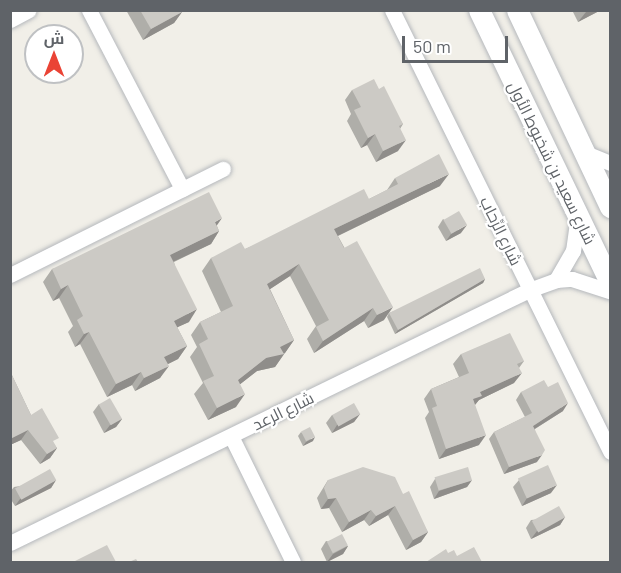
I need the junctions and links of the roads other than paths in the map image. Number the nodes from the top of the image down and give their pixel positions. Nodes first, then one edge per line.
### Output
1 (29, 10) edge
2 (89, 10) edge
3 (392, 10) edge
4 (479, 10) edge
5 (517, 10) edge
6 (10, 20) edge
7 (583, 152) junction
8 (610, 163) edge
9 (223, 170) dead end
10 (182, 189) junction
11 (610, 207) edge
12 (578, 217) junction
13 (10, 275) edge
14 (556, 280) junction
15 (610, 282) edge
16 (530, 290) junction
17 (610, 291) edge
18 (231, 436) junction
19 (610, 452) edge
20 (10, 543) edge
21 (293, 562) edge

1 - 6 street
2 - 10 street
3 - 16 street, شارع الرِّحاب
4 - 12 main road, شارع سعيد بن شخبوط الأول
5 - 7 main road, شارع سعيد بن شخبوط الأول
7 - 8 street
7 - 11 main road, شارع سعيد بن شخبوط الأول
9 - 10 street
10 - 13 street
12 - 14 street
12 - 15 main road, شارع سعيد بن شخبوط الأول
14 - 16 street, شارع الرعد
14 - 17 street, شارع الرعد
16 - 18 street, شارع الرعد
16 - 19 street, شارع الرِّحاب
18 - 20 street, شارع الرعد
18 - 21 street

